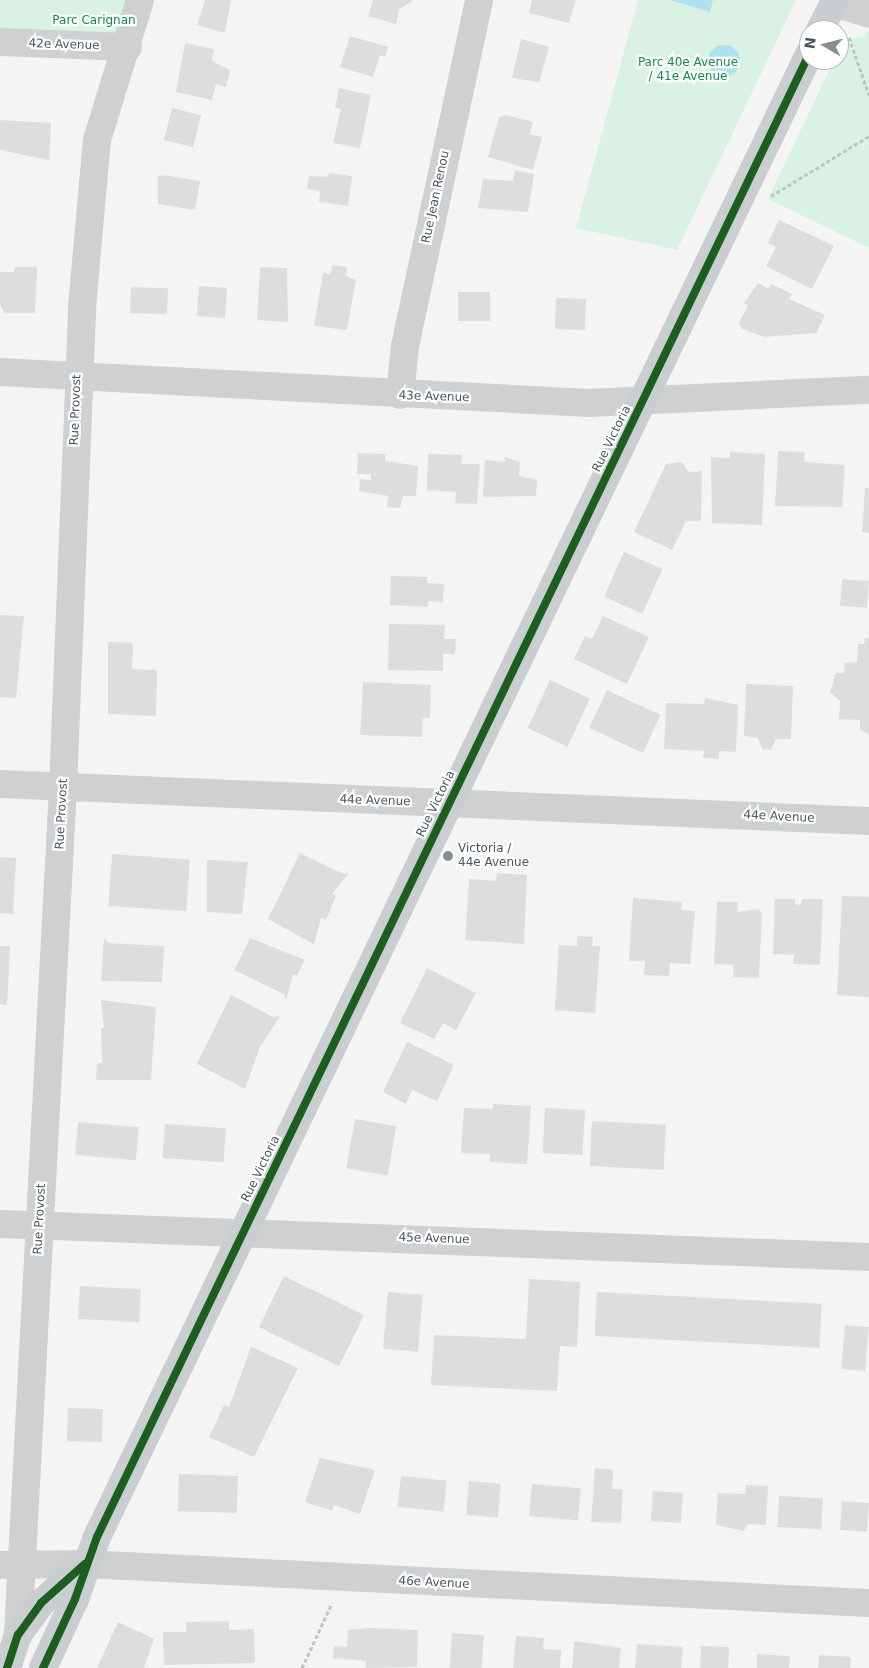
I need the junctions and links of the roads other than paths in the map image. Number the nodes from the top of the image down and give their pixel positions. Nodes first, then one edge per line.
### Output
1 (140, 0) edge
2 (479, 0) edge
3 (834, 1) edge
4 (869, 14) edge
5 (825, 20) edge
6 (0, 42) edge
7 (128, 47) junction
8 (801, 70) edge
9 (0, 372) edge
10 (77, 375) junction
11 (869, 390) edge
12 (400, 395) junction
13 (642, 401) junction
14 (0, 784) edge
15 (63, 787) junction
16 (450, 803) junction
17 (869, 821) edge
18 (0, 1224) edge
19 (40, 1225) junction
20 (243, 1231) junction
21 (869, 1257) edge
22 (85, 1564) junction
23 (10, 1565) edge
24 (869, 1603) edge
25 (18, 1635) junction
26 (7, 1668) edge
27 (43, 1668) edge

1 - 7 street, Rue Provost
2 - 12 street, Rue Jean Renou
3 - 4 street
3 - 5 main road
6 - 7 street, 42e Avenue
7 - 10 street, Rue Provost
8 - 13 main road, Rue Victoria
9 - 10 street, 43e Avenue
10 - 12 street, 43e Avenue
10 - 15 street, Rue Provost
11 - 13 street, 43e Avenue
12 - 13 street, 43e Avenue
13 - 16 main road, Rue Victoria
14 - 15 street, 44e Avenue
15 - 16 street, 44e Avenue
15 - 19 street, Rue Provost
16 - 17 street, 44e Avenue
16 - 20 main road, Rue Victoria
18 - 19 street, 45e Avenue
19 - 20 street, 45e Avenue
19 - 23 street, Rue Provost
20 - 21 street, 45e Avenue
20 - 22 main road, Rue Victoria
22 - 23 street, 46e Avenue
22 - 24 street, 46e Avenue
22 - 25 main road, Rue Victoria
22 - 27 main road, Rue Victoria
23 - 25 street, Rue Provost
25 - 26 main road, Rue Victoria

